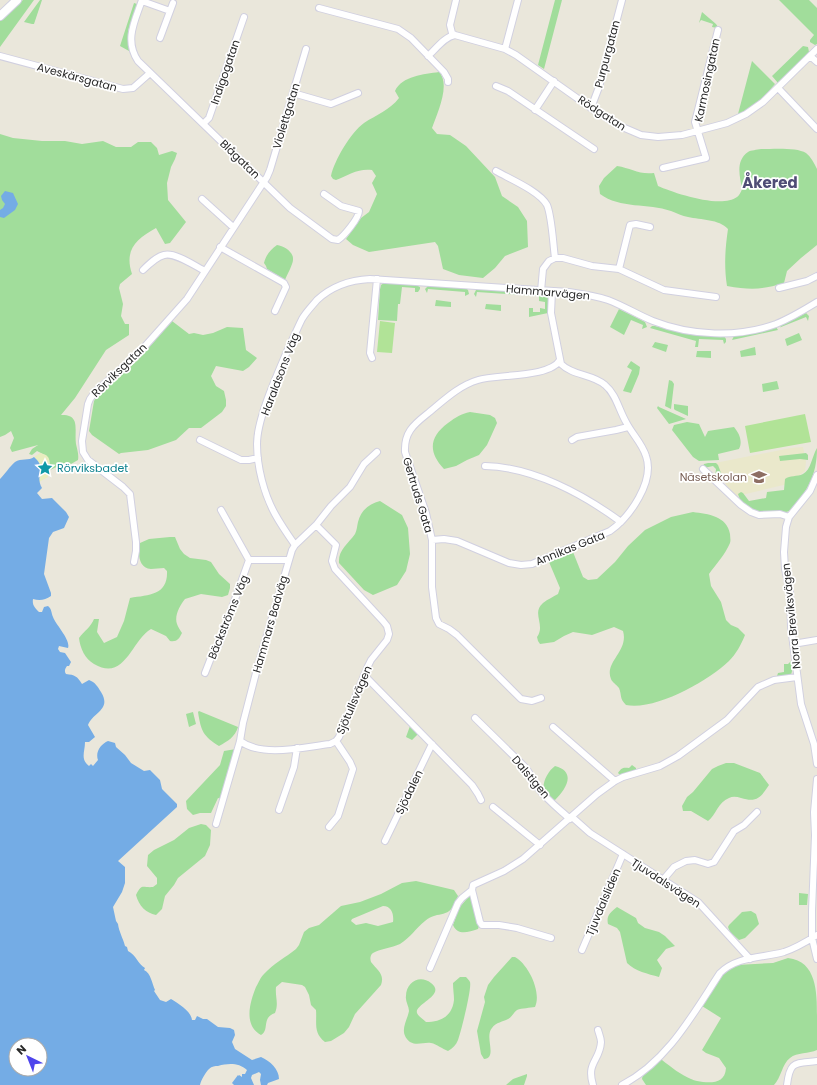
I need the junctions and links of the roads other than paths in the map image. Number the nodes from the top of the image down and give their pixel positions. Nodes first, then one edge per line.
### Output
1 (13, 0) edge
2 (17, 0) edge
3 (142, 0) edge
4 (456, 0) edge
5 (518, 0) edge
6 (622, 0) edge
7 (173, 3) dead end
8 (319, 8) dead end
9 (170, 11) junction
10 (3, 14) edge
11 (244, 17) dead end
12 (718, 30) dead end
13 (455, 35) junction
14 (160, 38) dead end
15 (306, 49) dead end
16 (506, 49) junction
17 (817, 49) edge
18 (0, 56) edge
19 (428, 56) junction
20 (810, 56) junction
21 (817, 62) edge
22 (150, 73) junction
23 (554, 81) junction
24 (448, 82) dead end
25 (496, 86) dead end
26 (778, 88) junction
27 (293, 93) junction
28 (358, 93) dead end
29 (592, 108) junction
30 (535, 110) junction
31 (203, 124) junction
32 (817, 129) edge
33 (697, 131) junction
34 (594, 149) dead end
35 (663, 168) dead end
36 (496, 171) dead end
37 (263, 182) junction
38 (324, 194) dead end
39 (202, 199) dead end
40 (233, 227) junction
41 (650, 227) dead end
42 (220, 247) junction
43 (555, 258) junction
44 (619, 269) junction
45 (143, 270) dead end
46 (205, 271) junction
47 (817, 276) edge
48 (377, 279) junction
49 (340, 285) joint
50 (779, 288) dead end
51 (541, 291) junction
52 (552, 291) junction
53 (716, 297) dead end
54 (817, 302) edge
55 (276, 311) dead end
56 (372, 358) dead end
57 (560, 360) junction
58 (628, 426) junction
59 (200, 440) dead end
60 (572, 440) dead end
61 (377, 452) dead end
62 (258, 458) junction
63 (485, 466) dead end
64 (703, 469) dead end
65 (817, 475) edge
66 (221, 510) dead end
67 (789, 517) junction
68 (621, 522) junction
69 (316, 525) junction
70 (432, 540) junction
71 (295, 545) junction
72 (249, 560) junction
73 (288, 560) junction
74 (134, 562) dead end
75 (817, 640) edge
76 (793, 644) junction
77 (205, 673) dead end
78 (364, 676) junction
79 (797, 677) junction
80 (541, 698) dead end
81 (475, 718) dead end
82 (553, 727) dead end
83 (336, 741) junction
84 (240, 742) junction
85 (432, 744) junction
86 (297, 748) junction
87 (817, 764) edge
88 (817, 779) edge
89 (615, 781) junction
90 (481, 800) dead end
91 (493, 808) dead end
92 (279, 810) dead end
93 (757, 812) dead end
94 (571, 818) junction
95 (216, 824) dead end
96 (329, 827) dead end
97 (385, 841) dead end
98 (540, 845) junction
99 (623, 854) junction
100 (664, 880) junction
101 (472, 890) junction
102 (815, 937) edge
103 (551, 938) dead end
104 (582, 950) dead end
105 (750, 959) junction
106 (817, 960) edge
107 (430, 968) dead end
108 (598, 1030) dead end
109 (817, 1061) edge
110 (594, 1085) edge
111 (622, 1085) edge
112 (788, 1085) edge

1 - 10 street
2 - 10 street
3 - 9 street
3 - 22 street, Blågatan
4 - 13 street
5 - 16 street
6 - 29 street, Purpurgatan
7 - 9 street
8 - 19 street
9 - 14 street
11 - 31 street, Indigogatan
12 - 33 street, Karmosingatan
13 - 16 street, Rödgatan
13 - 19 street
15 - 27 street, Violettgatan
16 - 23 street, Rödgatan
17 - 20 street, Rödgatan
18 - 22 street, Aveskärsgatan
19 - 24 street
20 - 21 street
20 - 26 street, Rödgatan
22 - 31 street, Blågatan
23 - 29 street, Rödgatan
23 - 30 street
25 - 30 street
26 - 32 street
26 - 33 street, Rödgatan
27 - 28 street
27 - 37 street, Violettgatan
29 - 33 street, Rödgatan
30 - 34 street
31 - 37 street, Blågatan
33 - 35 street
36 - 43 street
37 - 38 street, Blågatan
37 - 40 street, Rörviksgatan
39 - 40 street
40 - 42 street, Rörviksgatan
41 - 44 street
42 - 46 street, Rörviksgatan
42 - 55 street
43 - 44 street
43 - 51 street
44 - 53 street
45 - 46 street
46 - 74 street, Rörviksgatan
47 - 50 street
48 - 49 street, Hammarvägen
48 - 51 street, Hammarvägen
48 - 56 street
49 - 62 street, Haraldsons Väg
51 - 52 street, Hammarvägen
52 - 54 street, Hammarvägen
52 - 57 street
57 - 58 street, Annikas Gata
57 - 70 street, Gertruds Gata
58 - 60 street
58 - 68 street, Annikas Gata
59 - 62 street
61 - 69 street, Hammars Badväg
62 - 71 street, Haraldsons Väg
63 - 68 street
64 - 67 street
65 - 67 street, Norra Breviksvägen
66 - 72 street, Bäckströms Väg
67 - 76 street, Norra Breviksvägen
68 - 70 street, Annikas Gata
69 - 71 street, Hammars Badväg
69 - 78 street, Sjötullsvägen
70 - 80 street, Gertruds Gata
71 - 73 street, Hammars Badväg
72 - 73 street, Bäckströms Väg
72 - 77 street, Bäckströms Väg
73 - 84 street, Hammars Badväg
75 - 76 street
76 - 79 street, Norra Breviksvägen
78 - 83 street, Sjötullsvägen
78 - 85 street
79 - 87 street, Norra Breviksvägen
79 - 89 street
81 - 94 street, Dalstigen
82 - 89 street
83 - 86 street, Sjötullsvägen
83 - 96 street
84 - 86 street, Sjötullsvägen
84 - 95 street, Hammars Badväg
85 - 90 street
85 - 97 street, Sjödalen
86 - 92 street
88 - 102 street
89 - 94 street
91 - 98 street
93 - 100 street
94 - 98 street
94 - 99 street, Tjuvdalsvägen
98 - 101 street
99 - 100 street, Tjuvdalsvägen
99 - 104 street, Tjuvdalsliden
100 - 105 street, Tjuvdalsvägen
101 - 103 street
101 - 107 street
102 - 105 street
102 - 106 street
105 - 111 street
108 - 110 street
109 - 112 street

